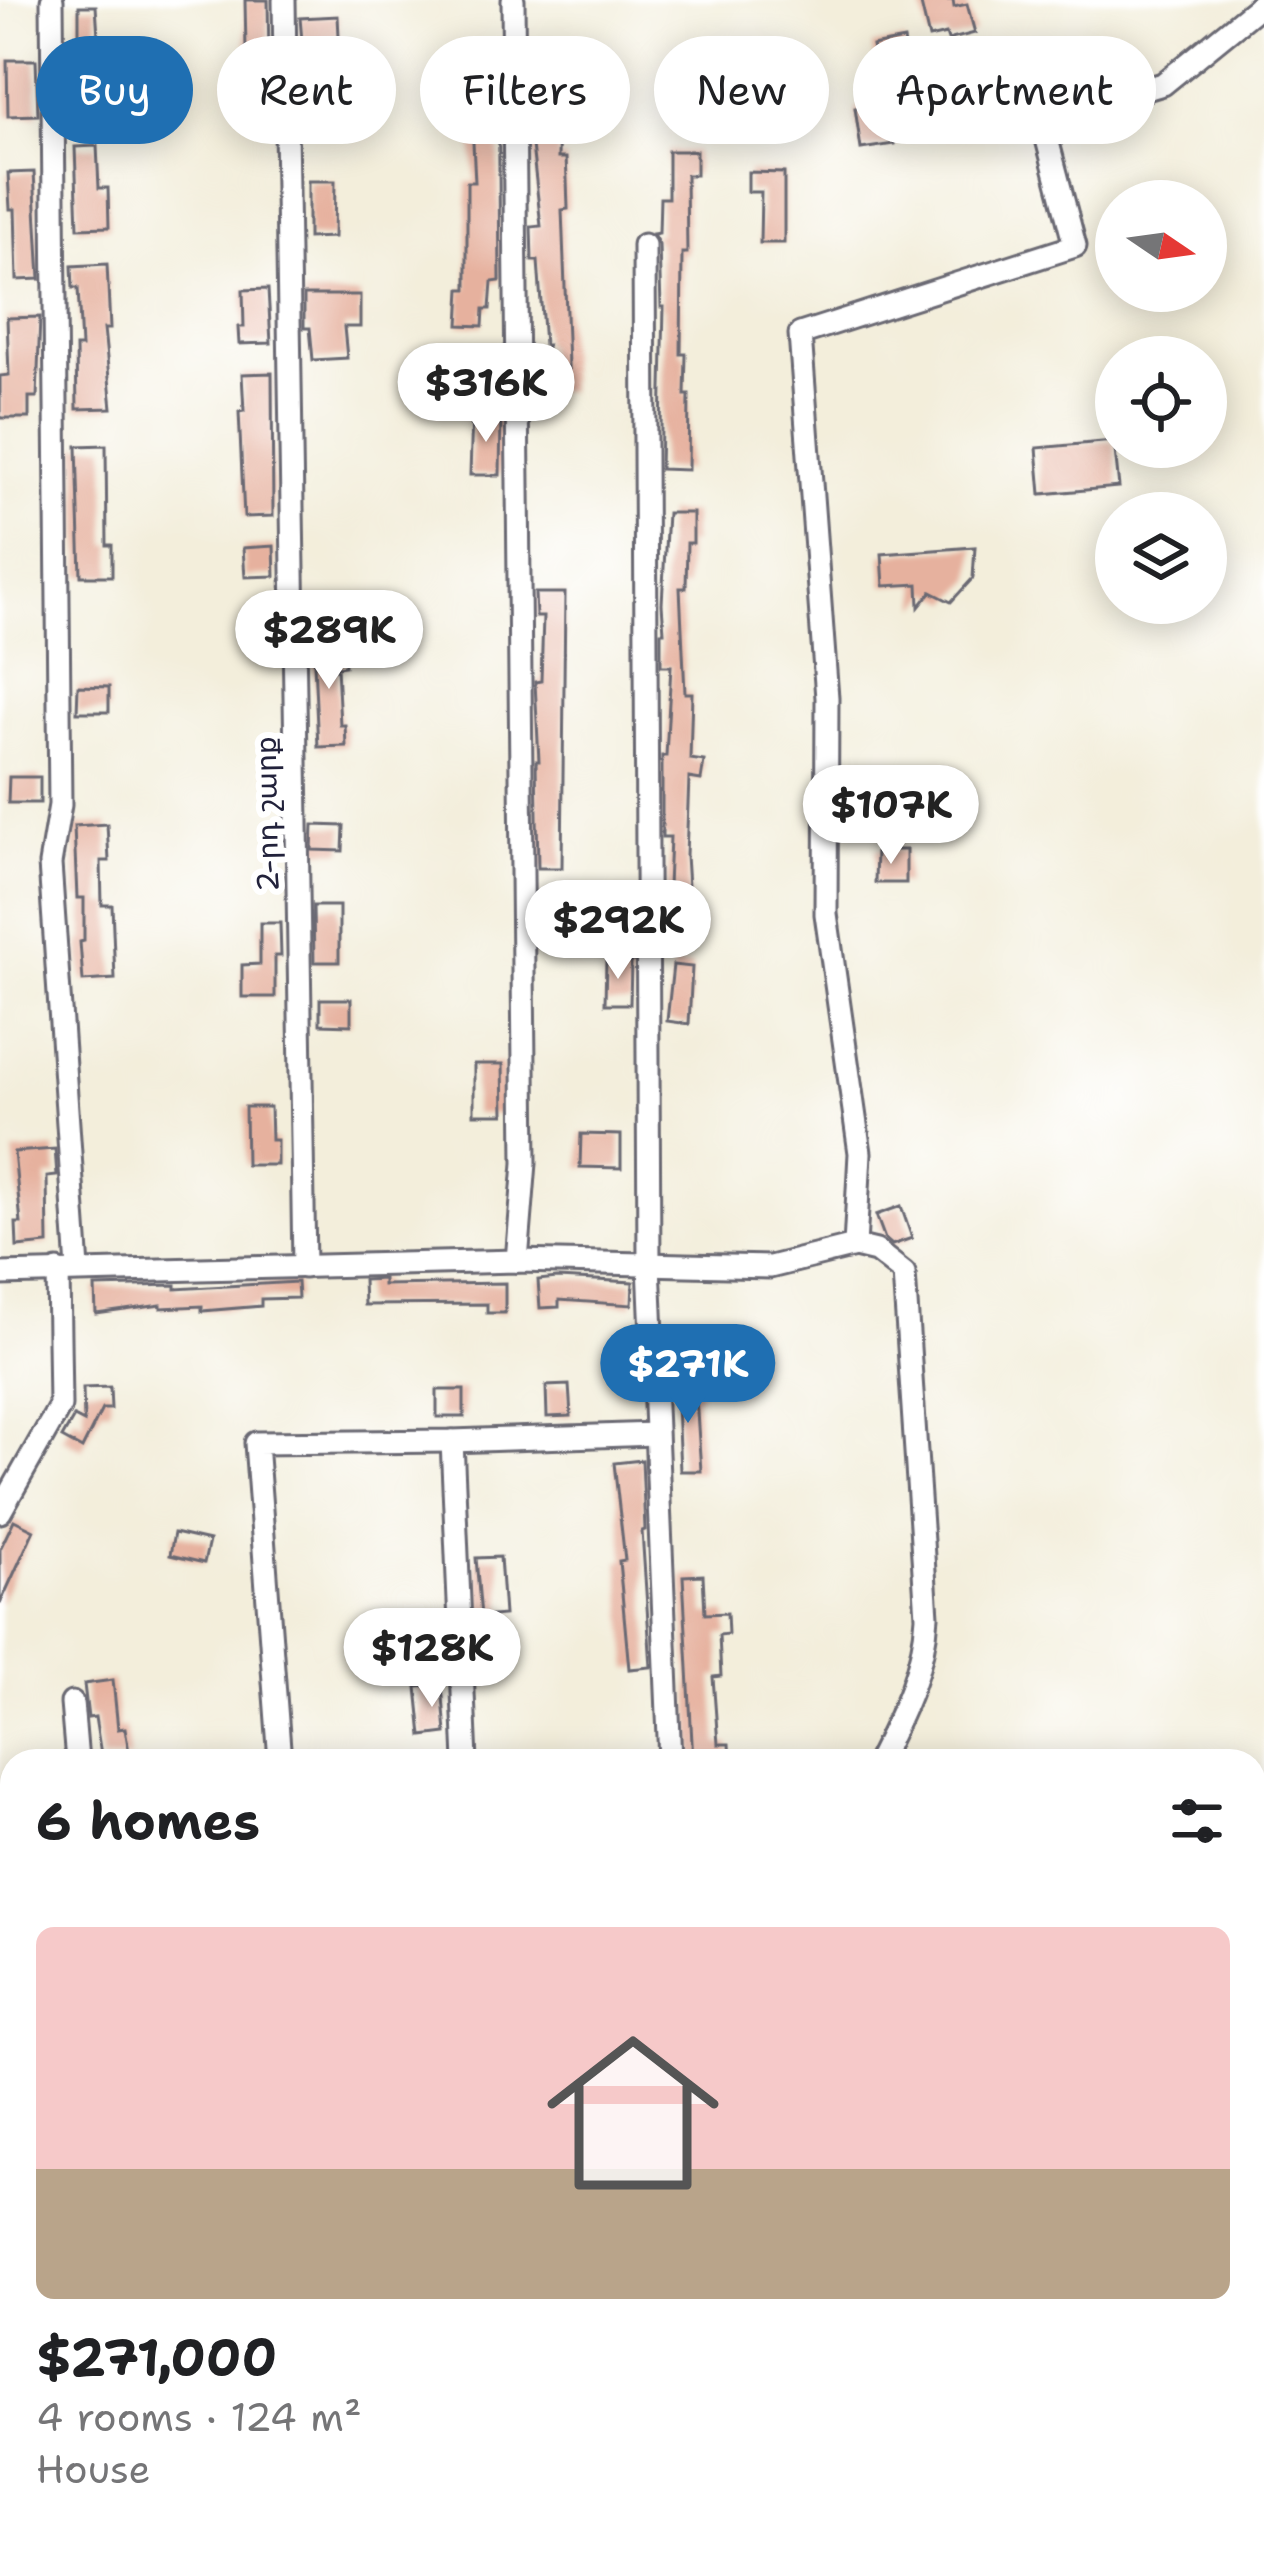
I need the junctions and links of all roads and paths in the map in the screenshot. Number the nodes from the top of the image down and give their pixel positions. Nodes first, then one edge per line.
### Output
1 (52, 0) edge
2 (284, 0) edge
3 (513, 0) edge
4 (1264, 2) edge
5 (644, 245) dead end
6 (855, 1246) junction
7 (518, 1261) junction
8 (649, 1264) junction
9 (304, 1267) junction
10 (68, 1270) junction
11 (0, 1274) edge
12 (655, 1434) junction
13 (452, 1442) junction
14 (0, 1512) edge
15 (72, 1703) dead end
16 (76, 1749) edge
17 (279, 1749) edge
18 (465, 1749) edge
19 (669, 1749) edge
20 (883, 1749) edge

1 - 10 street
2 - 9 street, 2-րդ շարք
3 - 7 street
4 - 6 street
5 - 8 street
6 - 8 street
6 - 20 street
7 - 8 street
7 - 9 street
8 - 12 street
9 - 10 street
10 - 11 street
10 - 14 street
12 - 13 street
12 - 19 street
13 - 17 street
13 - 18 street
15 - 16 street

